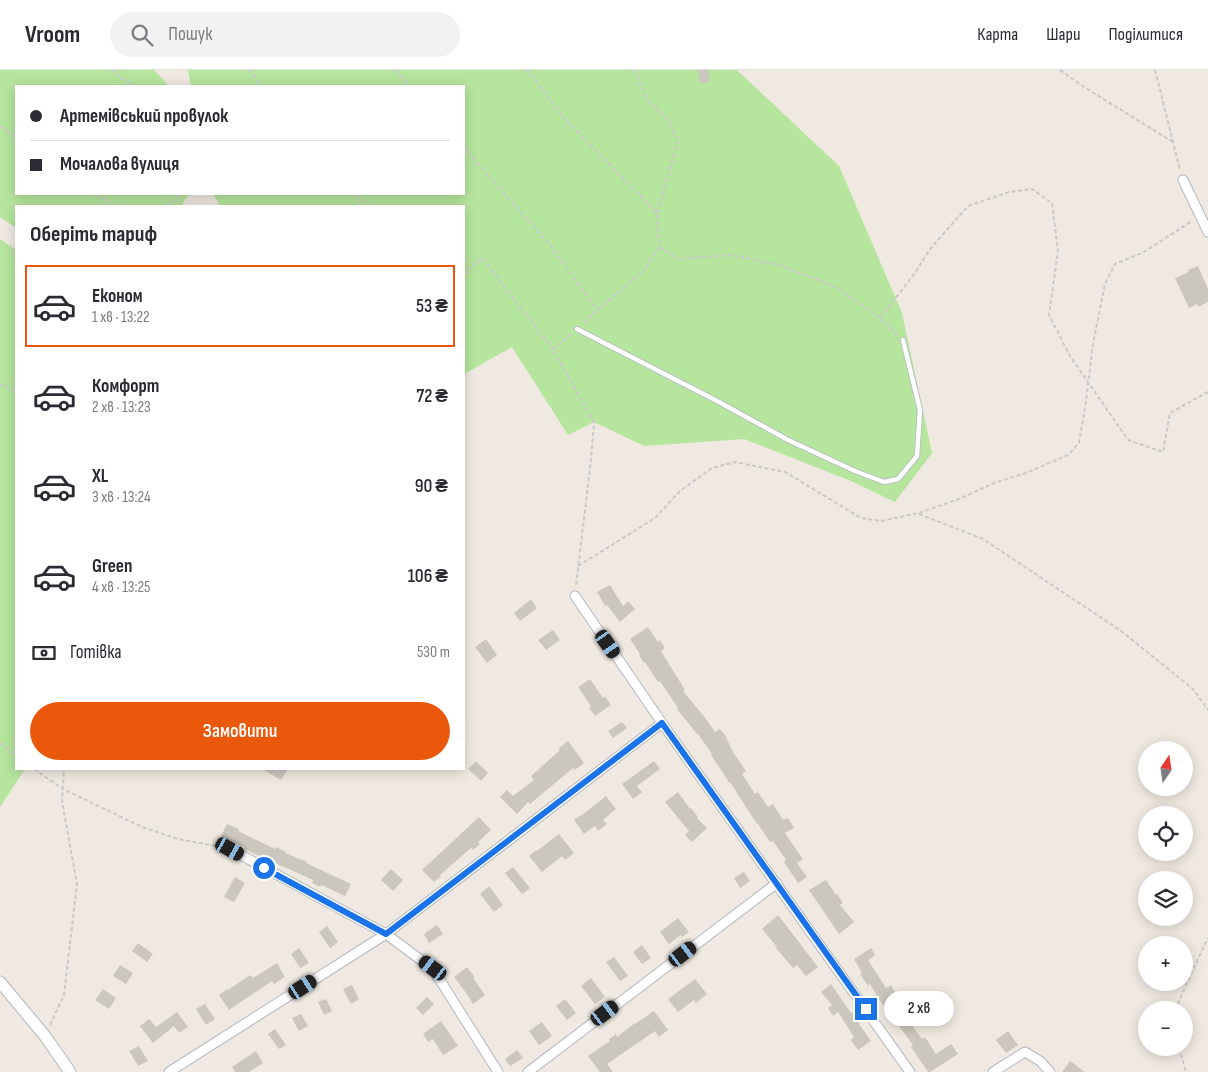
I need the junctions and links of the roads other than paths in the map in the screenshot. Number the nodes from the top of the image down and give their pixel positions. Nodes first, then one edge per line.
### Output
1 (1182, 180) road end
2 (1207, 227) edge
3 (577, 329) road end
4 (903, 340) road end
5 (575, 596) road end
6 (662, 723) junction
7 (230, 849) road end
8 (777, 883) junction
9 (386, 934) junction
10 (0, 982) edge
11 (70, 1072) edge
12 (169, 1072) edge
13 (498, 1072) edge
14 (528, 1072) edge
15 (910, 1072) edge
16 (993, 1072) edge
17 (1050, 1072) edge

1 - 2 street
3 - 4 lane
5 - 6 street
6 - 8 street
6 - 9 street
7 - 9 street
8 - 14 street
8 - 15 street
9 - 12 street
9 - 13 street
10 - 11 street
16 - 17 street

